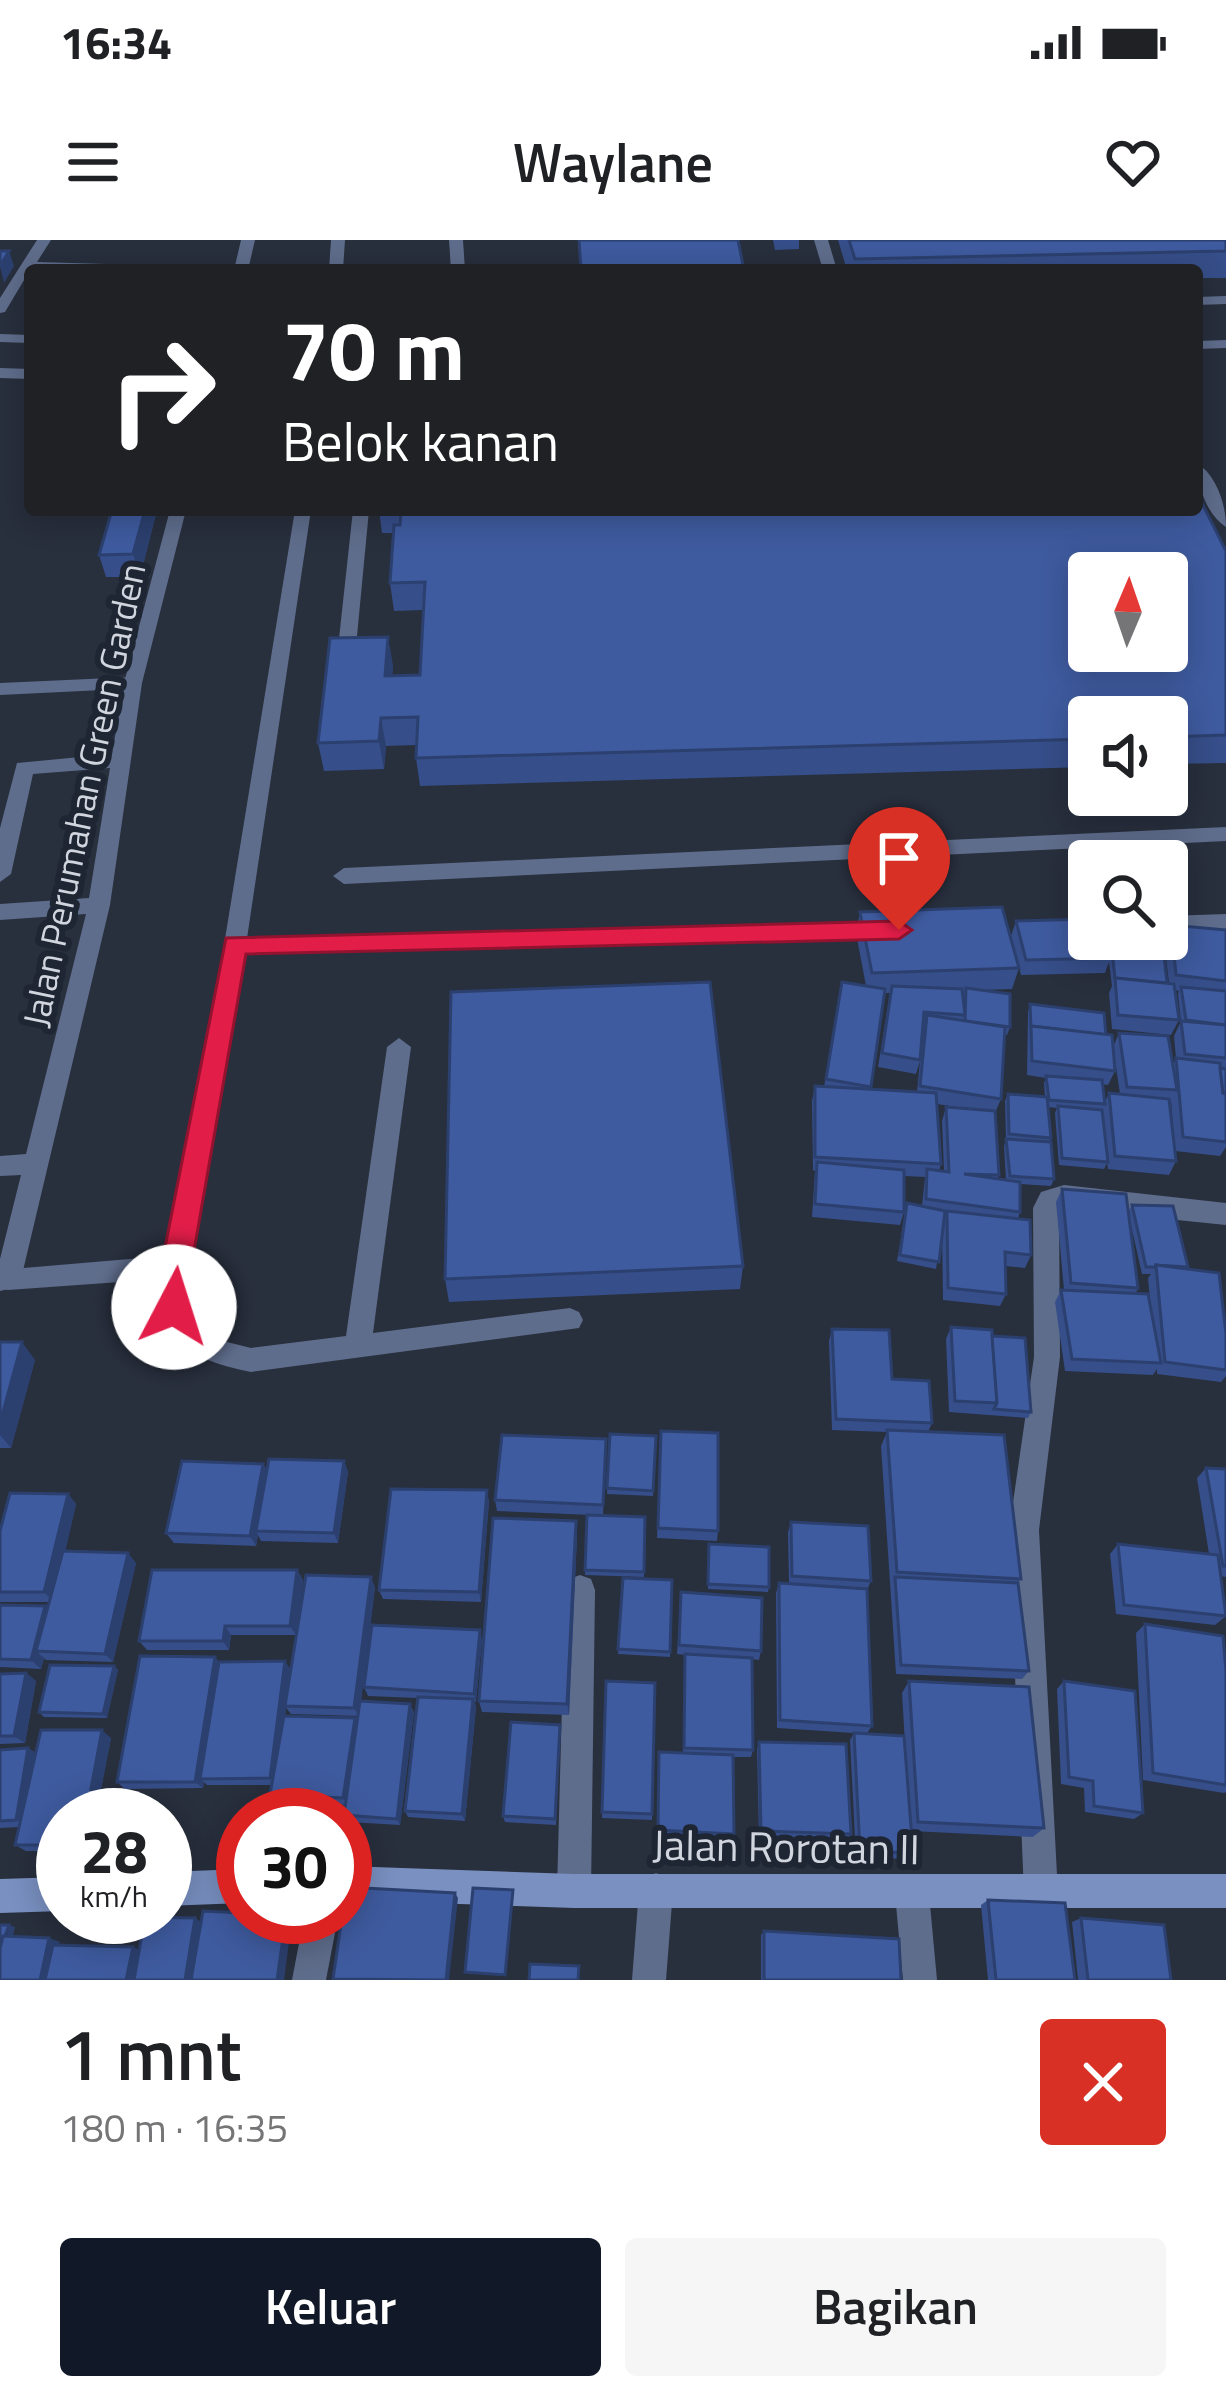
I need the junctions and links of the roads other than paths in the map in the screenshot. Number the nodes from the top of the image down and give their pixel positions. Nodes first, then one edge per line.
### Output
1 (22, 290) edge
2 (0, 309) edge
3 (1203, 478) edge
4 (176, 516) edge
5 (302, 516) edge
6 (360, 516) edge
7 (1226, 522) edge
8 (346, 657) edge
9 (134, 683) junction
10 (0, 689) edge
11 (121, 760) junction
12 (1226, 834) edge
13 (0, 874) edge
14 (344, 876) dead end
15 (99, 905) junction
16 (0, 912) edge
17 (1226, 922) edge
18 (1188, 923) edge
19 (899, 930) edge
20 (235, 945) junction
21 (399, 1046) dead end
22 (38, 1164) junction
23 (0, 1166) edge
24 (1226, 1214) edge
25 (176, 1268) junction
26 (4, 1280) edge
27 (570, 1320) dead end
28 (358, 1347) junction
29 (580, 1590) edge
30 (372, 1884) edge
31 (656, 1890) junction
32 (574, 1891) junction
33 (1226, 1891) edge
34 (912, 1894) junction
35 (1041, 1894) junction
36 (36, 1895) edge
37 (0, 1896) edge
38 (316, 1944) edge
39 (309, 1980) edge
40 (650, 1980) edge
41 (920, 1980) edge

1 - 2 street
3 - 7 street
4 - 9 street, Jalan Perumahan Green Garden
5 - 20 street
6 - 8 street
9 - 10 street
9 - 11 street, Jalan Perumahan Green Garden
11 - 13 street
11 - 15 street, Jalan Perumahan Green Garden
12 - 14 street
15 - 16 street
15 - 22 street, Jalan Perumahan Green Garden
17 - 18 street
19 - 20 street
20 - 25 street
21 - 28 street
22 - 23 street
22 - 26 street, Jalan Perumahan Green Garden
24 - 35 street
25 - 26 street
25 - 28 street
27 - 28 street
29 - 32 street
30 - 32 street, Jalan Rorotan II
31 - 32 street, Jalan Rorotan II
31 - 34 street, Jalan Rorotan II
31 - 40 street
33 - 35 street, Jalan Rorotan II
34 - 35 street, Jalan Rorotan II
34 - 41 street
36 - 37 street
38 - 39 street

